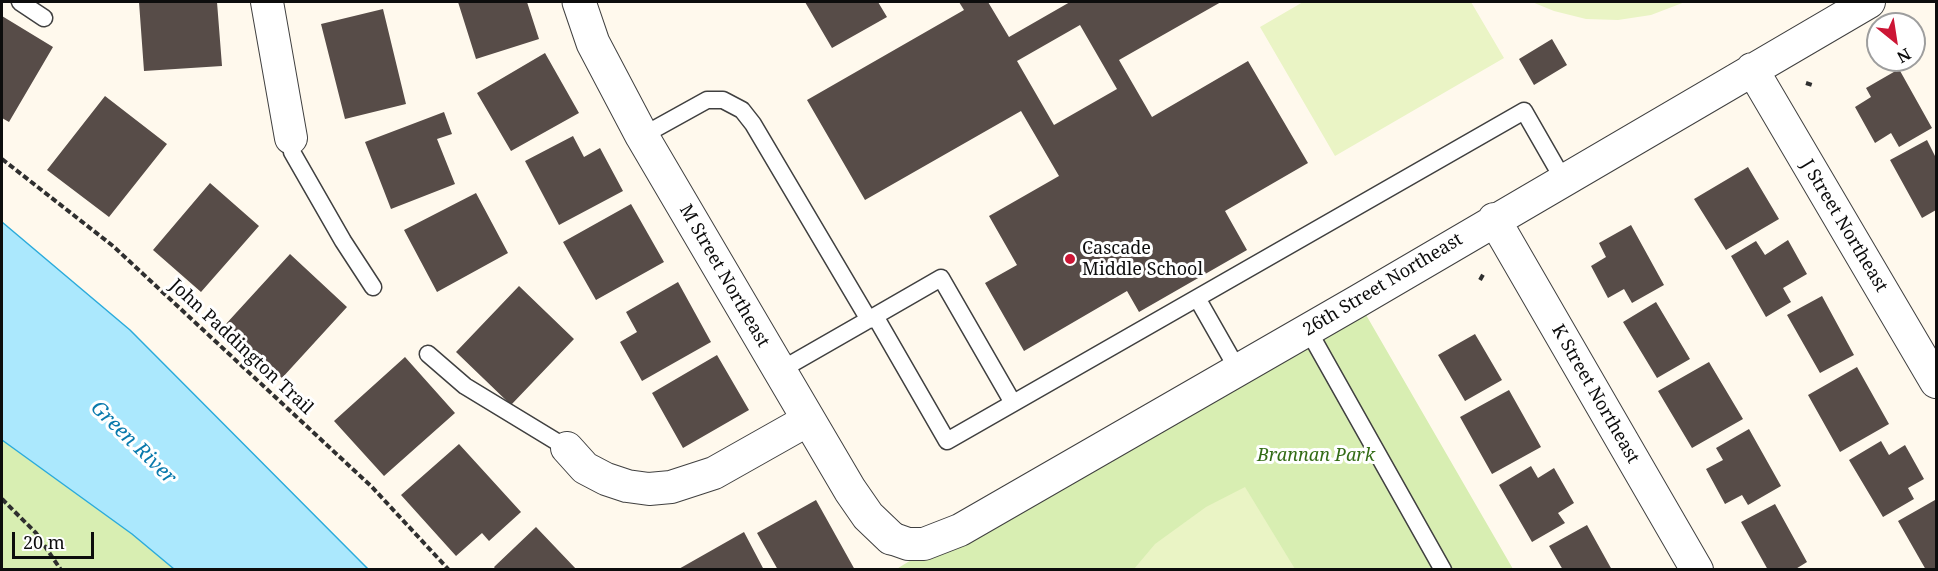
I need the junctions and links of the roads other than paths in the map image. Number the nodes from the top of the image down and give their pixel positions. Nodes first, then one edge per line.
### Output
1 (20, 2) edge
2 (267, 2) edge
3 (579, 2) edge
4 (1869, 2) edge
5 (44, 18) dead end
6 (1752, 69) junction
7 (642, 136) junction
8 (291, 138) joint
9 (1563, 179) junction
10 (1494, 219) junction
11 (373, 287) dead end
12 (1197, 298) junction
13 (872, 318) junction
14 (1308, 330) junction
15 (428, 354) dead end
16 (1238, 370) junction
17 (779, 371) junction
18 (1936, 382) edge
19 (1013, 404) junction
20 (808, 420) junction
21 (567, 448) joint
22 (891, 538) joint
23 (1443, 570) edge
24 (1696, 570) edge

1 - 5 lane
2 - 8 street
3 - 7 street, M Street Northeast
4 - 6 street, 26th Street Northeast
6 - 9 street, 26th Street Northeast
6 - 18 street, J Street Northeast
7 - 13 lane
7 - 17 street, M Street Northeast
8 - 11 lane
9 - 10 street, 26th Street Northeast
9 - 12 lane
10 - 14 street, 26th Street Northeast
10 - 24 street, K Street Northeast
12 - 16 lane
12 - 19 lane
13 - 17 lane
13 - 19 lane
13 - 19 lane
14 - 16 street, 26th Street Northeast
14 - 23 lane
15 - 21 lane
16 - 22 street, 26th Street Northeast
17 - 20 street, M Street Northeast
20 - 21 street
20 - 22 street, M Street Northeast

